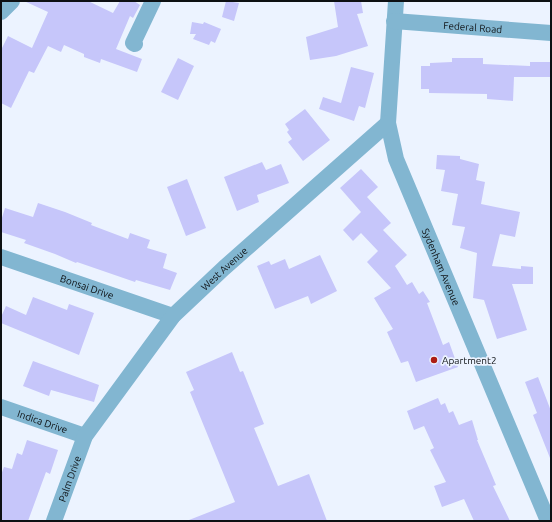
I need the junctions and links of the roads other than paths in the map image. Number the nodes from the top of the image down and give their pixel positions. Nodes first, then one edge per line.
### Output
1 (12, 1) edge
2 (153, 1) edge
3 (396, 1) edge
4 (1, 12) edge
5 (394, 21) junction
6 (551, 34) edge
7 (135, 44) dead end
8 (388, 123) junction
9 (1, 256) edge
10 (173, 316) junction
11 (1, 408) edge
12 (85, 436) junction
13 (54, 521) edge
14 (548, 521) edge

1 - 4 street
2 - 7 street
3 - 5 street, Sydenham Avenue
5 - 6 street, Federal Road
5 - 8 street, Sydenham Avenue
8 - 10 street, West Avenue
8 - 14 street, Sydenham Avenue
9 - 10 street, Bonsai Drive
10 - 12 street, West Avenue
11 - 12 street, Indica Drive
12 - 13 street, Palm Drive

